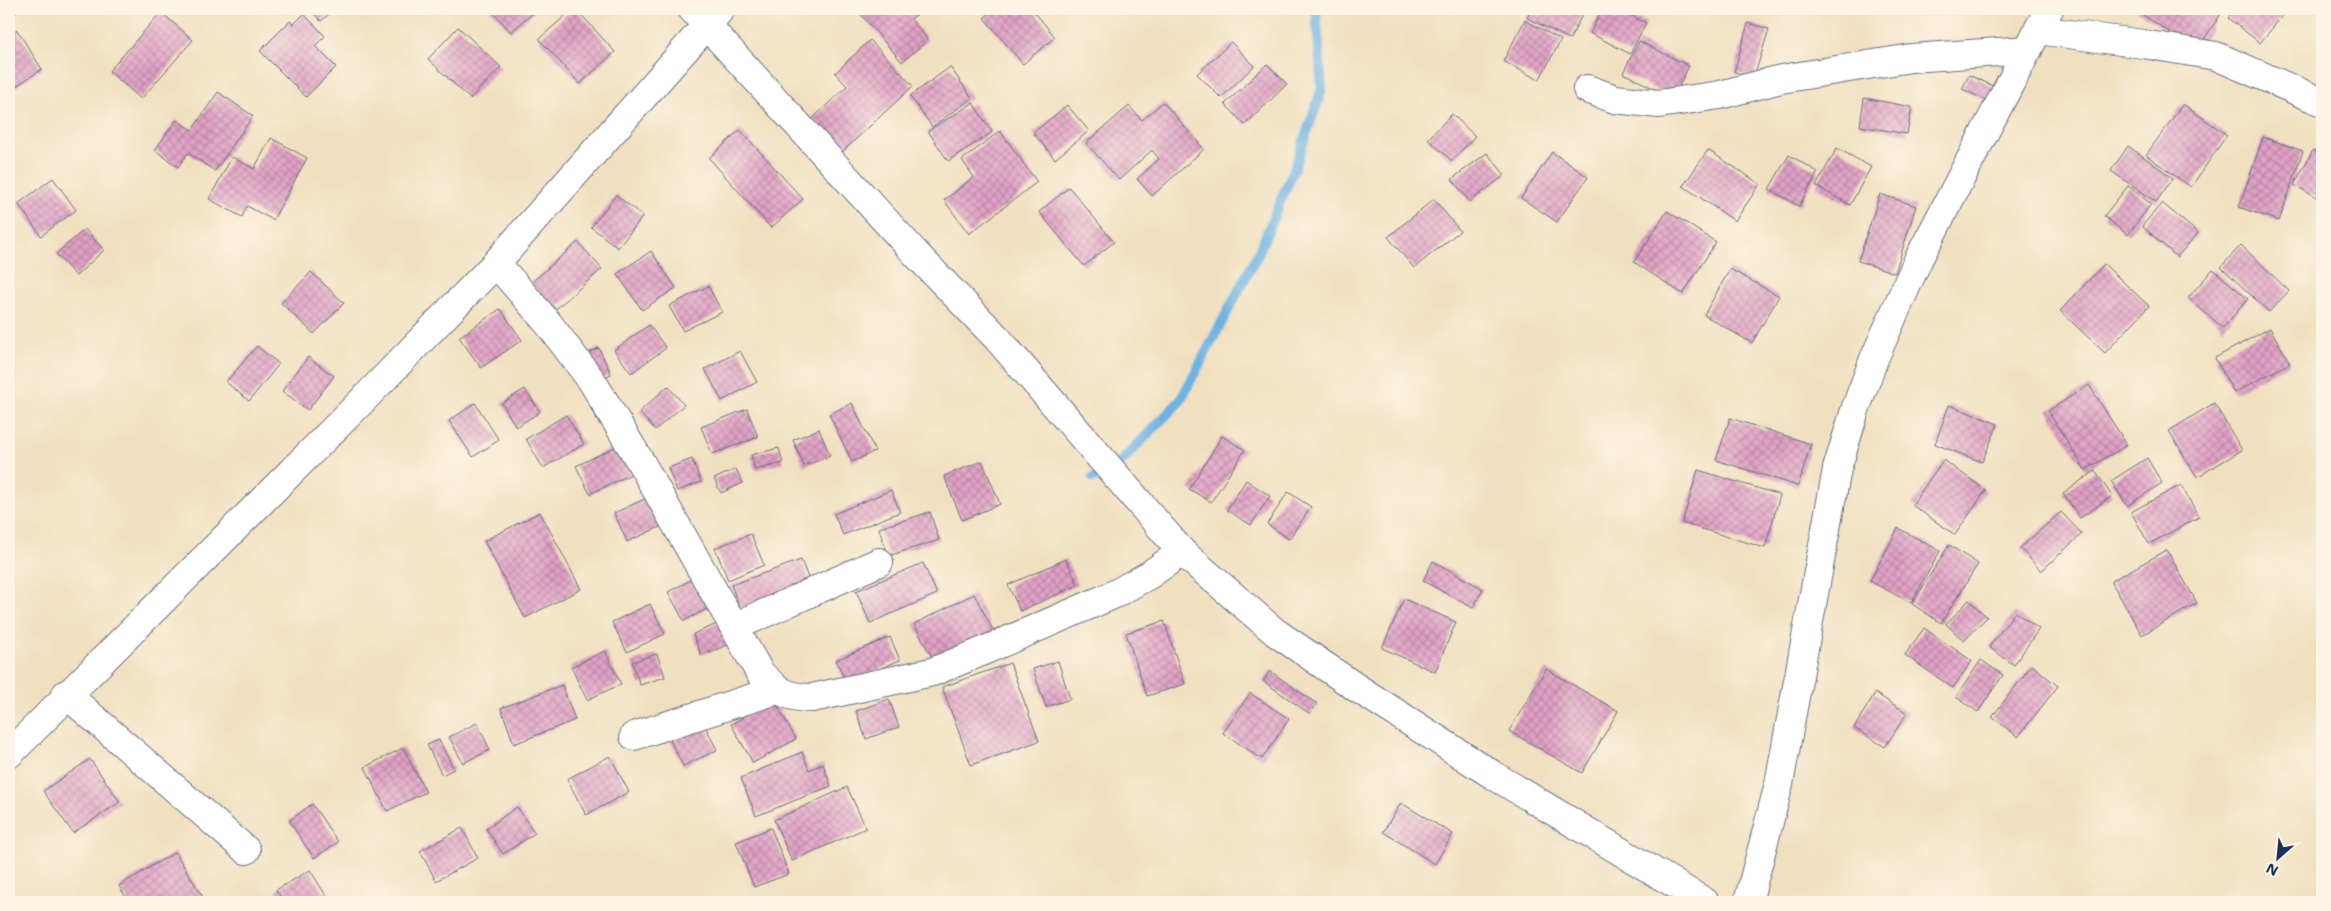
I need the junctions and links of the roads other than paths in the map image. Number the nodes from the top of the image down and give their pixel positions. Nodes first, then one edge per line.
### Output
1 (707, 14) edge
2 (2038, 30) edge
3 (1587, 89) dead end
4 (2322, 102) edge
5 (496, 263) junction
6 (1182, 552) junction
7 (879, 562) dead end
8 (734, 627) junction
9 (777, 690) junction
10 (66, 694) junction
11 (634, 736) dead end
12 (9, 754) edge
13 (246, 850) dead end
14 (1704, 902) edge
15 (1748, 902) edge

1 - 5 street
1 - 6 street
2 - 3 street
2 - 4 street
2 - 15 street
5 - 8 street
5 - 10 street
6 - 9 street
6 - 14 street
7 - 8 street
8 - 9 street
9 - 11 street
10 - 12 street
10 - 13 street

